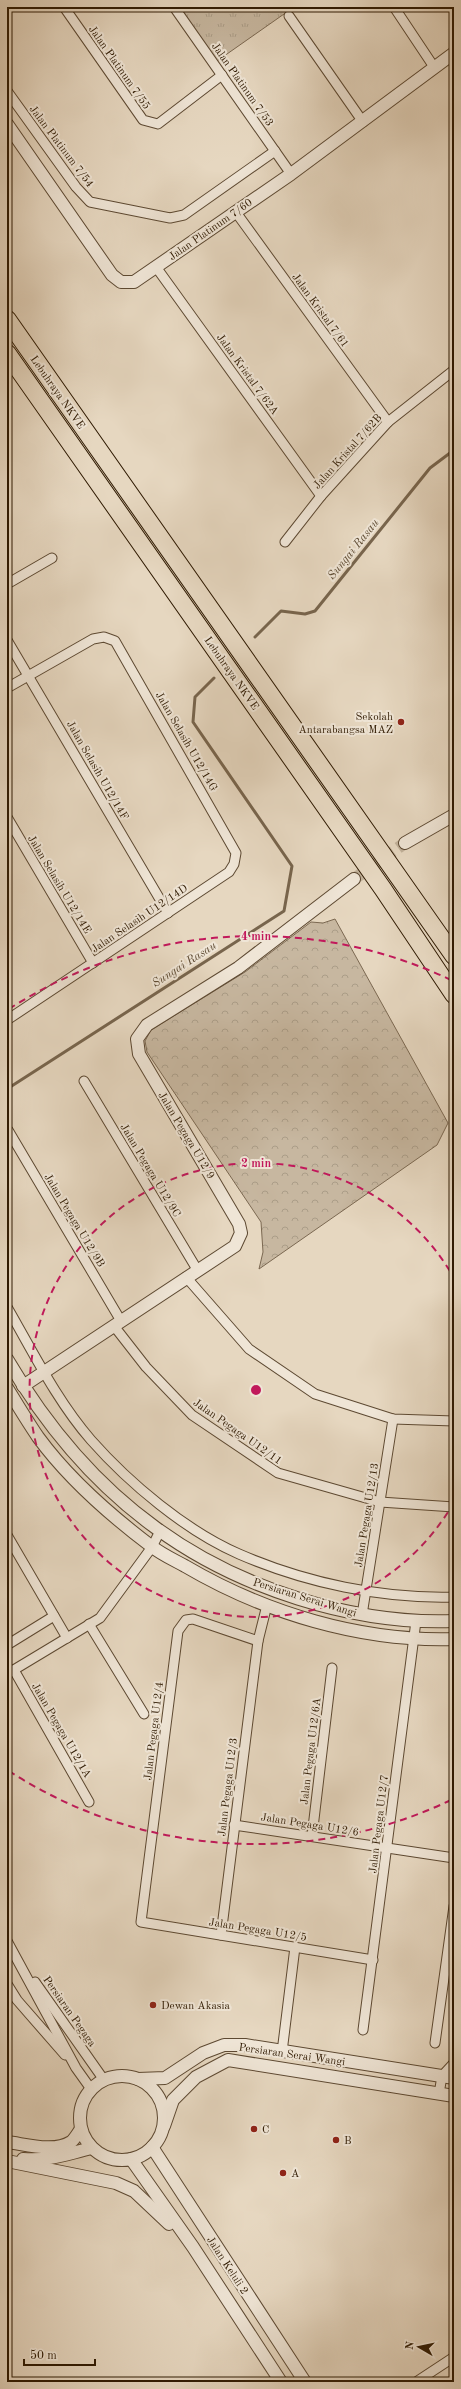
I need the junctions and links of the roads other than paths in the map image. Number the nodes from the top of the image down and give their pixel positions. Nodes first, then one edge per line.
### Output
1 (64, 7) edge
2 (174, 7) edge
3 (394, 7) edge
4 (289, 16) dead end
5 (454, 53) edge
6 (434, 67) junction
7 (222, 76) junction
8 (7, 91) edge
9 (363, 122) junction
10 (7, 124) edge
11 (275, 151) junction
12 (291, 174) junction
13 (235, 211) junction
14 (156, 267) junction
15 (7, 319) edge
16 (7, 353) edge
17 (454, 370) edge
18 (388, 422) junction
19 (321, 496) junction
20 (285, 542) dead end
21 (52, 558) dead end
22 (7, 584) edge
23 (7, 640) edge
24 (29, 676) junction
25 (7, 688) edge
26 (454, 815) edge
27 (7, 817) edge
28 (405, 843) tunnel mouth
29 (236, 859) joint
30 (354, 879) tunnel mouth
31 (168, 913) junction
32 (454, 956) edge
33 (93, 963) junction
34 (454, 995) edge
35 (7, 1020) edge
36 (84, 1081) dead end
37 (8, 1130) edge
38 (198, 1271) junction
39 (186, 1278) junction
40 (7, 1307) edge
41 (118, 1324) junction
42 (7, 1359) edge
43 (44, 1372) junction
44 (23, 1386) junction
45 (7, 1388) edge
46 (393, 1418) junction
47 (454, 1421) edge
48 (380, 1502) junction
49 (454, 1507) edge
50 (160, 1531) junction
51 (7, 1535) edge
52 (152, 1547) junction
53 (366, 1591) junction
54 (454, 1597) edge
55 (267, 1605) junction
56 (362, 1615) junction
57 (54, 1616) junction
58 (416, 1620) junction
59 (454, 1622) edge
60 (89, 1624) junction
61 (67, 1638) junction
62 (414, 1638) junction
63 (454, 1639) edge
64 (258, 1641) junction
65 (7, 1645) edge
66 (332, 1668) dead end
67 (10, 1672) edge
68 (144, 1714) dead end
69 (89, 1802) dead end
70 (234, 1825) junction
71 (312, 1836) junction
72 (387, 1848) junction
73 (454, 1858) edge
74 (454, 1906) edge
75 (141, 1922) joint
76 (220, 1935) junction
77 (7, 1941) edge
78 (295, 1947) junction
79 (17, 1957) junction
80 (373, 1960) junction
81 (7, 1984) edge
82 (364, 2030) dead end
83 (435, 2043) dead end
84 (282, 2052) junction
85 (454, 2063) edge
86 (76, 2068) junction
87 (448, 2077) edge
88 (138, 2078) junction
89 (104, 2080) junction
90 (91, 2089) junction
91 (440, 2094) junction
92 (454, 2096) edge
93 (164, 2126) junction
94 (81, 2129) junction
95 (7, 2142) edge
96 (152, 2147) junction
97 (92, 2148) junction
98 (7, 2157) edge
99 (131, 2159) junction
100 (7, 2161) edge
101 (193, 2247) junction
102 (454, 2357) edge
103 (281, 2382) edge
104 (305, 2382) edge
105 (416, 2382) edge

1 - 7 street, Jalan Platinum 7/55
2 - 7 street, Jalan Platinum 7/53
3 - 6 street
4 - 9 street
5 - 6 street, Jalan Platinum 7/60
6 - 9 street, Jalan Platinum 7/60
7 - 11 street, Jalan Platinum 7/53
8 - 11 street, Jalan Platinum 7/54
9 - 12 street, Jalan Platinum 7/60
10 - 14 street, Jalan Platinum 7/60
11 - 12 street, Jalan Platinum 7/53
12 - 13 street, Jalan Platinum 7/60
13 - 14 street, Jalan Platinum 7/60
13 - 18 street, Jalan Kristal 7/61
14 - 19 street, Jalan Kristal 7/62A
15 - 32 highway, Lebuhraya NKVE
16 - 34 highway, Lebuhraya NKVE
17 - 18 street, Jalan Kristal 7/62B
18 - 19 street, Jalan Kristal 7/62B
19 - 20 street, Jalan Kristal 7/62B
21 - 22 street
23 - 24 street, Jalan Selasih U12/14F
24 - 25 street
24 - 29 street, Jalan Selasih U12/14G
24 - 31 street, Jalan Selasih U12/14F
26 - 28 street
27 - 33 street, Jalan Selasih U12/14E
29 - 31 street, Jalan Selasih U12/14D
30 - 38 street, Jalan Pegaga U12/9
31 - 33 street, Jalan Selasih U12/14D
33 - 35 street, Jalan Selasih U12/14D
36 - 38 street, Jalan Pegaga U12/9C
37 - 41 street, Jalan Pegaga U12/9B
38 - 39 street, Jalan Pegaga U12/9
39 - 41 street, Jalan Pegaga U12/9
39 - 46 street
40 - 43 street
41 - 43 street, Jalan Pegaga U12/9
41 - 48 street, Jalan Pegaga U12/11
42 - 44 street, Persiaran Serai Wangi
43 - 44 street, Jalan Pegaga U12/9
43 - 53 street
44 - 50 street, Persiaran Serai Wangi
45 - 52 street, Persiaran Serai Wangi
46 - 47 street
46 - 48 street, Jalan Pegaga U12/13
48 - 49 street, Jalan Pegaga U12/11
48 - 53 street, Jalan Pegaga U12/13
50 - 52 street
50 - 56 street, Persiaran Serai Wangi
51 - 57 street
52 - 55 street, Persiaran Serai Wangi
52 - 60 street
53 - 54 street
53 - 56 street, Jalan Pegaga U12/13
55 - 62 street, Persiaran Serai Wangi
55 - 64 street, Jalan Pegaga U12/3
56 - 58 street, Persiaran Serai Wangi
57 - 61 street
57 - 65 street
58 - 59 street, Persiaran Serai Wangi
58 - 62 street, Jalan Pegaga U12/7
60 - 61 street
60 - 68 street
61 - 67 street
62 - 63 street, Persiaran Serai Wangi
62 - 72 street, Jalan Pegaga U12/7
64 - 70 street, Jalan Pegaga U12/3
64 - 75 street, Jalan Pegaga U12/4
66 - 71 street, Jalan Pegaga U12/6A
67 - 69 street, Jalan Pegaga U12/1A
70 - 71 street, Jalan Pegaga U12/6
70 - 76 street, Jalan Pegaga U12/3
71 - 72 street, Jalan Pegaga U12/6
72 - 73 street, Jalan Pegaga U12/6
72 - 80 street, Jalan Pegaga U12/7
74 - 83 street
75 - 76 street, Jalan Pegaga U12/5
76 - 78 street, Jalan Pegaga U12/5
77 - 79 street, Persiaran Pegaga
78 - 80 street, Jalan Pegaga U12/5
78 - 84 street
79 - 86 street, Persiaran Pegaga
79 - 89 street, Persiaran Pegaga
80 - 82 street, Jalan Pegaga U12/7
81 - 86 street, Persiaran Pegaga
84 - 87 street, Persiaran Serai Wangi
84 - 88 street, Persiaran Serai Wangi
85 - 87 street
86 - 90 street, Persiaran Pegaga
87 - 91 street
88 - 89 street
88 - 93 street
89 - 90 street
90 - 94 street
91 - 92 street, Persiaran Serai Wangi
91 - 93 street, Persiaran Serai Wangi
93 - 96 street
94 - 95 street
94 - 97 street
96 - 99 street
96 - 104 street, Jalan Keluli 2
97 - 98 street
97 - 99 street
99 - 101 street, Jalan Keluli 2
100 - 101 street
101 - 103 street, Jalan Keluli 2
102 - 105 street

